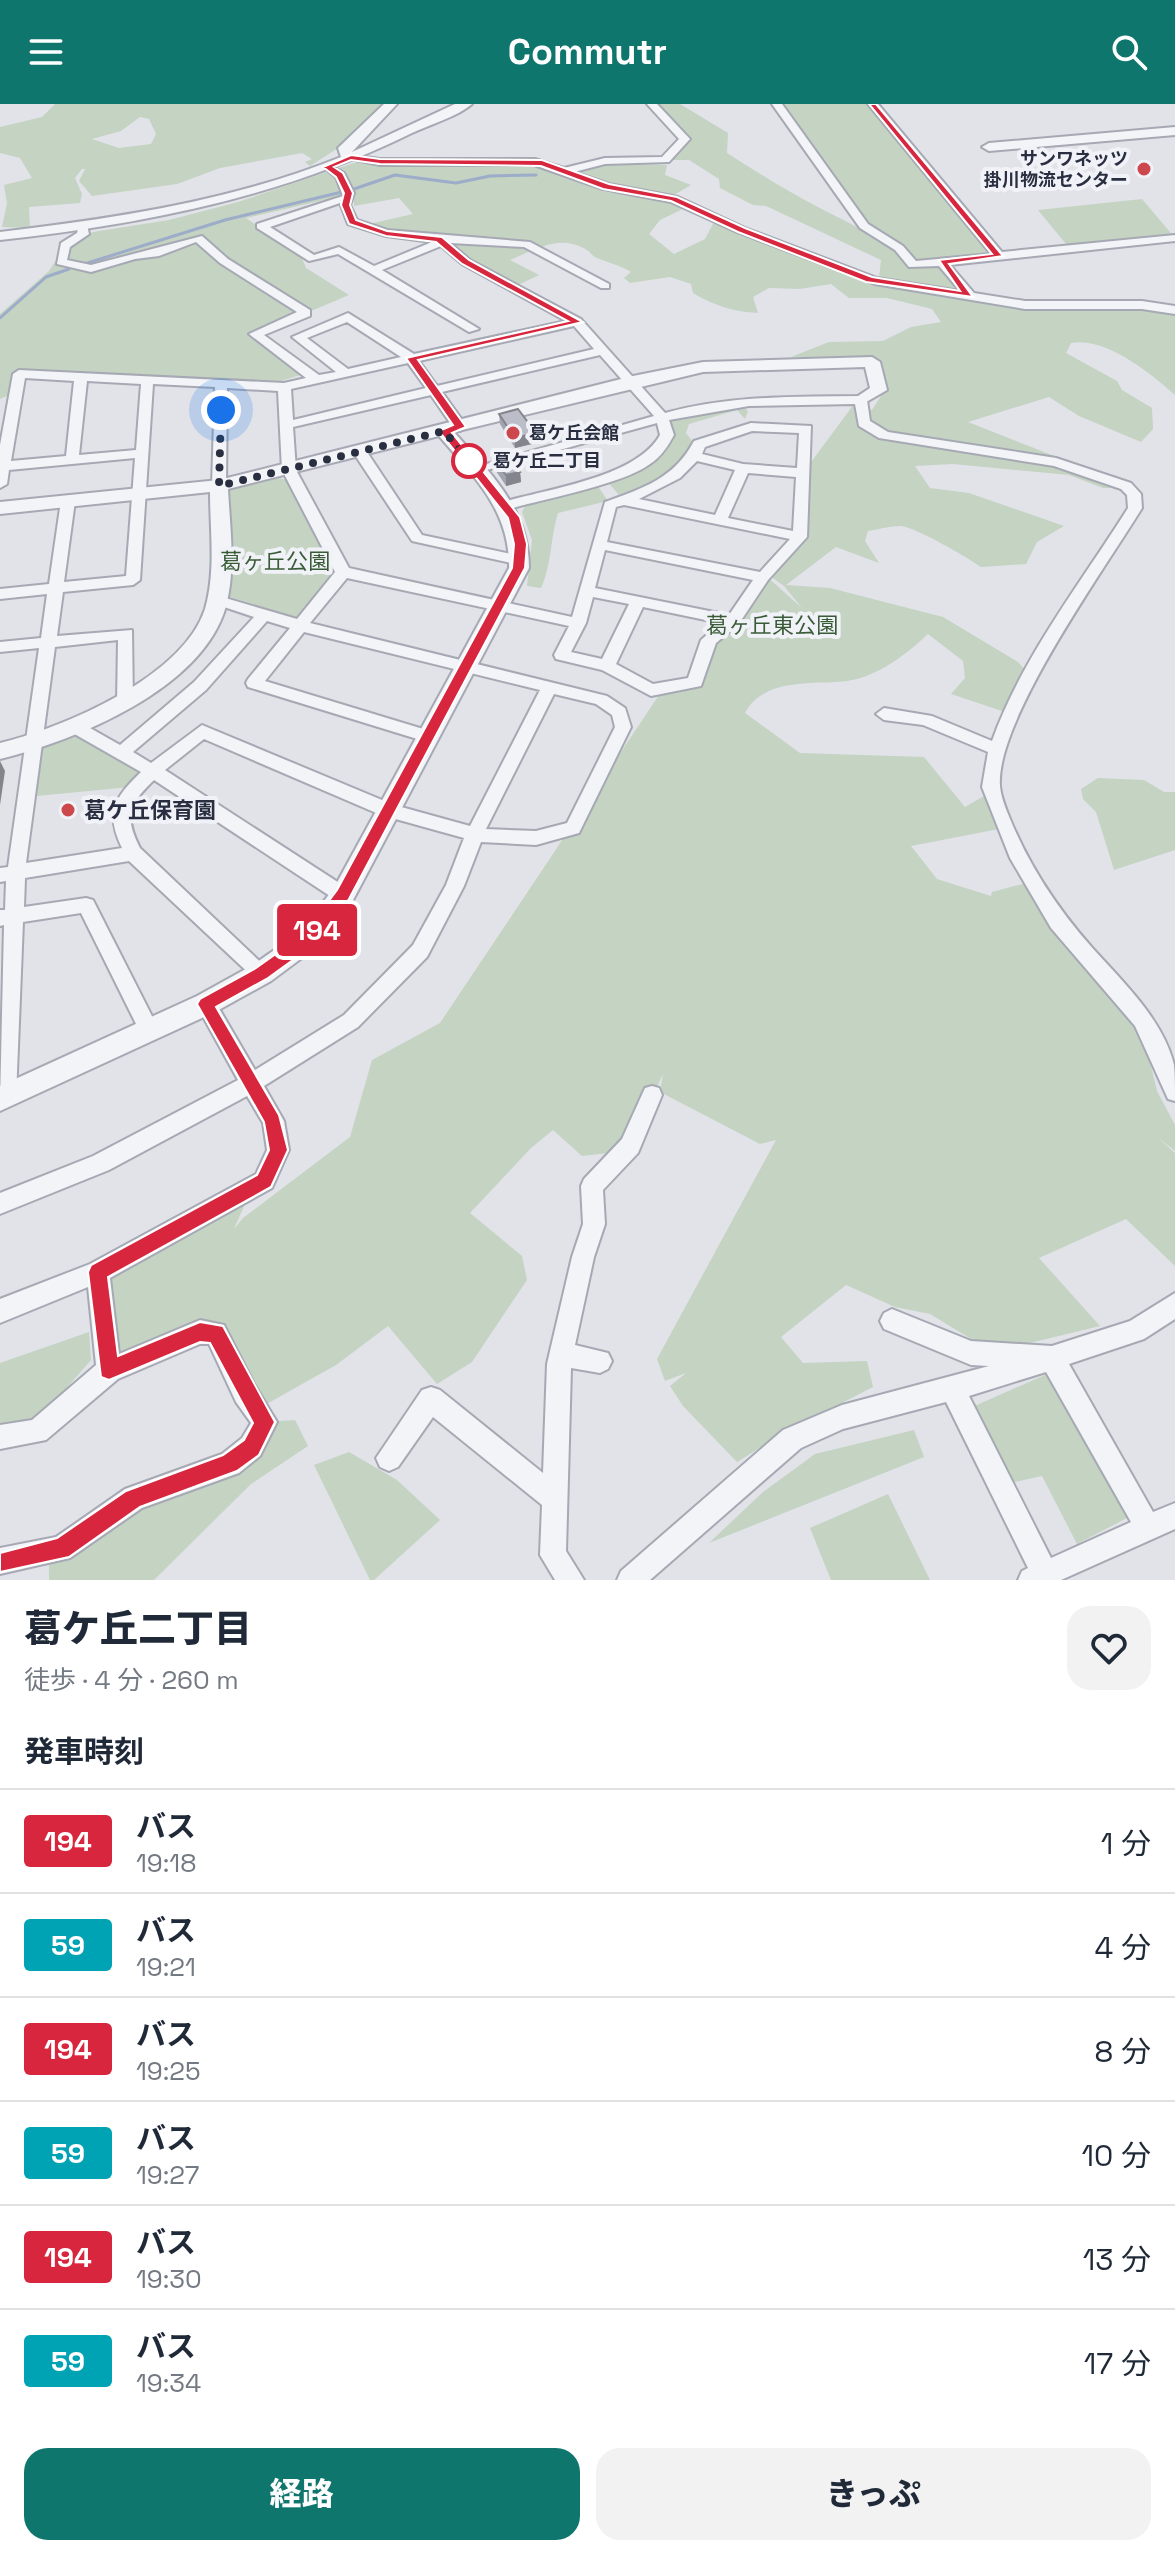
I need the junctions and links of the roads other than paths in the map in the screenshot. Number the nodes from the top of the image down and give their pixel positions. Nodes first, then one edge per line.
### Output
1 (391, 104) edge
2 (466, 104) edge
3 (652, 104) edge
4 (777, 104) edge
5 (873, 104) edge
6 (1175, 131) edge
7 (989, 147) dead end
8 (351, 158) junction
9 (328, 167) junction
10 (566, 171) junction
11 (346, 198) junction
12 (83, 227) junction
13 (0, 236) edge
14 (1175, 238) edge
15 (440, 240) junction
16 (999, 256) junction
17 (942, 262) junction
18 (373, 270) junction
19 (605, 286) dead end
20 (969, 295) junction
21 (1175, 310) edge
22 (577, 322) junction
23 (473, 329) dead end
24 (605, 350) junction
25 (411, 358) junction
26 (347, 374) junction
27 (81, 378) junction
28 (318, 381) junction
29 (633, 381) junction
30 (147, 383) junction
31 (221, 385) junction
32 (284, 387) junction
33 (434, 390) junction
34 (861, 400) junction
35 (749, 402) junction
36 (662, 417) junction
37 (286, 425) junction
38 (751, 427) junction
39 (452, 429) junction
40 (360, 452) junction
41 (144, 453) junction
42 (696, 457) junction
43 (72, 460) junction
44 (3, 466) junction
45 (743, 468) junction
46 (476, 469) junction
47 (289, 470) junction
48 (803, 473) junction
49 (600, 479) junction
50 (0, 484) edge
51 (219, 486) junction
52 (140, 494) junction
53 (68, 501) junction
54 (620, 501) junction
55 (508, 505) junction
56 (0, 508) edge
57 (720, 520) junction
58 (800, 537) junction
59 (602, 545) junction
60 (520, 560) junction
61 (343, 572) junction
62 (763, 577) junction
63 (57, 588) junction
64 (588, 591) junction
65 (0, 594) edge
66 (217, 600) junction
67 (638, 601) junction
68 (501, 606) junction
69 (264, 615) junction
70 (733, 621) junction
71 (578, 623) junction
72 (301, 626) junction
73 (50, 643) junction
74 (0, 647) edge
75 (607, 666) junction
76 (467, 667) junction
77 (550, 686) junction
78 (125, 704) junction
79 (884, 714) dead end
80 (77, 728) junction
81 (427, 736) junction
82 (35, 743) junction
83 (996, 749) junction
84 (0, 751) edge
85 (121, 753) junction
86 (154, 772) junction
87 (389, 811) junction
88 (475, 834) junction
89 (133, 853) junction
90 (8, 873) edge
91 (343, 895) junction
92 (7, 917) edge
93 (262, 973) junction
94 (206, 1004) junction
95 (149, 1030) junction
96 (252, 1083) junction
97 (1175, 1092) edge
98 (652, 1095) dead end
99 (3, 1098) edge
100 (0, 1204) edge
101 (98, 1272) junction
102 (1175, 1305) edge
103 (0, 1311) edge
104 (892, 1321) dead end
105 (561, 1354) junction
106 (1052, 1358) junction
107 (600, 1361) dead end
108 (109, 1370) junction
109 (952, 1388) junction
110 (0, 1437) edge
111 (389, 1458) dead end
112 (555, 1499) junction
113 (1175, 1516) edge
114 (1148, 1528) junction
115 (0, 1561) edge
116 (1038, 1577) edge
117 (571, 1580) edge
118 (630, 1580) edge

1 - 8 street
2 - 8 street
3 - 10 street
4 - 17 street
5 - 16 street
6 - 7 street
8 - 9 street
8 - 10 street
9 - 11 street
9 - 12 street
10 - 20 street
11 - 15 street
11 - 18 street
12 - 13 street
12 - 28 street
14 - 16 street
15 - 18 street
15 - 19 street
15 - 22 street
16 - 17 street
17 - 20 street
18 - 23 street
20 - 21 street
22 - 24 street
22 - 25 street
24 - 29 street
24 - 33 street
25 - 26 street
25 - 26 street
25 - 33 street
26 - 28 street
27 - 30 street
27 - 43 street
27 - 44 street
28 - 32 street
29 - 34 street
29 - 36 street
29 - 39 street
30 - 31 street
30 - 41 street
31 - 32 street
31 - 51 street
32 - 37 street
33 - 37 street
33 - 39 street
34 - 35 street
34 - 83 street
35 - 36 street
35 - 38 street
36 - 46 street
36 - 49 street
37 - 47 street
38 - 42 street
38 - 48 street
39 - 40 street
39 - 46 street
40 - 47 street
40 - 60 street
41 - 43 street
41 - 52 street
42 - 45 street
42 - 54 street
43 - 44 street
44 - 50 street
45 - 48 street
45 - 57 street
46 - 55 street
47 - 51 street
47 - 61 street
48 - 58 street
49 - 54 street
49 - 55 street
51 - 52 street
51 - 66 street
52 - 53 street
52 - 63 street
53 - 56 street
53 - 63 street
54 - 57 street
54 - 59 street
55 - 60 street
57 - 58 street
58 - 62 street
59 - 62 street
59 - 64 street
60 - 68 street
61 - 68 street
61 - 72 street
62 - 70 street
63 - 65 street
63 - 73 street
64 - 67 street
64 - 71 street
66 - 69 street
66 - 78 street
67 - 70 street
67 - 75 street
68 - 71 street
68 - 76 street
69 - 72 street
69 - 85 street
70 - 75 street
71 - 75 street
72 - 76 street
72 - 81 street
73 - 74 street
73 - 78 street
73 - 82 street
76 - 77 street
76 - 81 street
77 - 88 street
77 - 88 street
78 - 80 street
79 - 83 street
80 - 82 street
80 - 85 street
81 - 87 street
82 - 84 street
82 - 90 street
83 - 97 street
85 - 86 street
86 - 87 street
86 - 89 street
86 - 91 street
87 - 88 street
87 - 91 street
88 - 96 street
89 - 90 street
89 - 93 street
90 - 92 street
91 - 93 street
92 - 95 street
92 - 99 street
93 - 94 street
94 - 95 street
94 - 96 street
95 - 99 street
96 - 100 street
96 - 101 street
98 - 105 street
101 - 103 street
101 - 108 street
102 - 106 street
104 - 106 street
105 - 107 street
105 - 112 street
106 - 109 street
106 - 114 street
108 - 110 street
108 - 115 street
109 - 116 street
109 - 118 street
111 - 112 street
112 - 117 street
113 - 114 street
114 - 116 street

